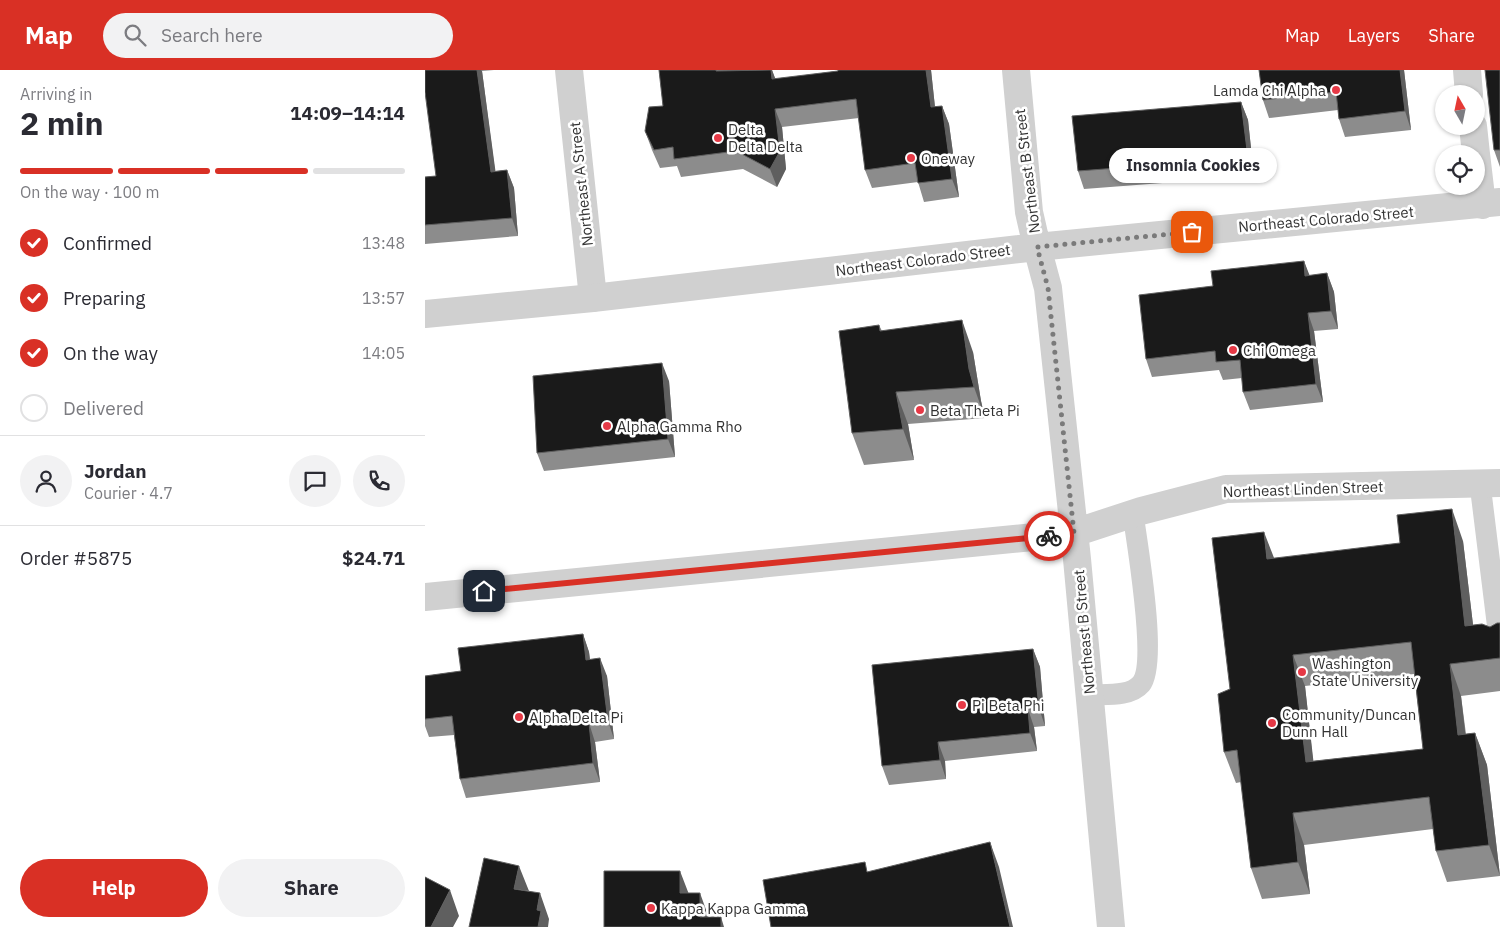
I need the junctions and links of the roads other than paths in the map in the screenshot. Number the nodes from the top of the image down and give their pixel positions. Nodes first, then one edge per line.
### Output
1 (569, 70) edge
2 (1016, 70) edge
3 (1467, 70) edge
4 (1468, 85) edge
5 (1485, 183) edge
6 (1491, 203) edge
7 (1037, 247) junction
8 (593, 298) junction
9 (425, 314) edge
10 (1490, 484) edge
11 (1133, 514) junction
12 (1074, 533) junction
13 (425, 597) edge
14 (1500, 646) edge
15 (1090, 695) junction
16 (1111, 927) edge

1 - 8 street, Northeast A Street
2 - 7 street, Northeast B Street
3 - 4 street
5 - 6 street
6 - 7 street, Northeast Colorado Street
7 - 8 street, Northeast Colorado Street
7 - 12 street, Northeast B Street
8 - 9 street, Northeast Colorado Street
10 - 11 street, Northeast Linden Street
10 - 14 lane
11 - 12 street, Northeast Linden Street
11 - 15 lane
12 - 13 street, Northeast Linden Street
12 - 15 street, Northeast B Street
15 - 16 street, Northeast B Street

